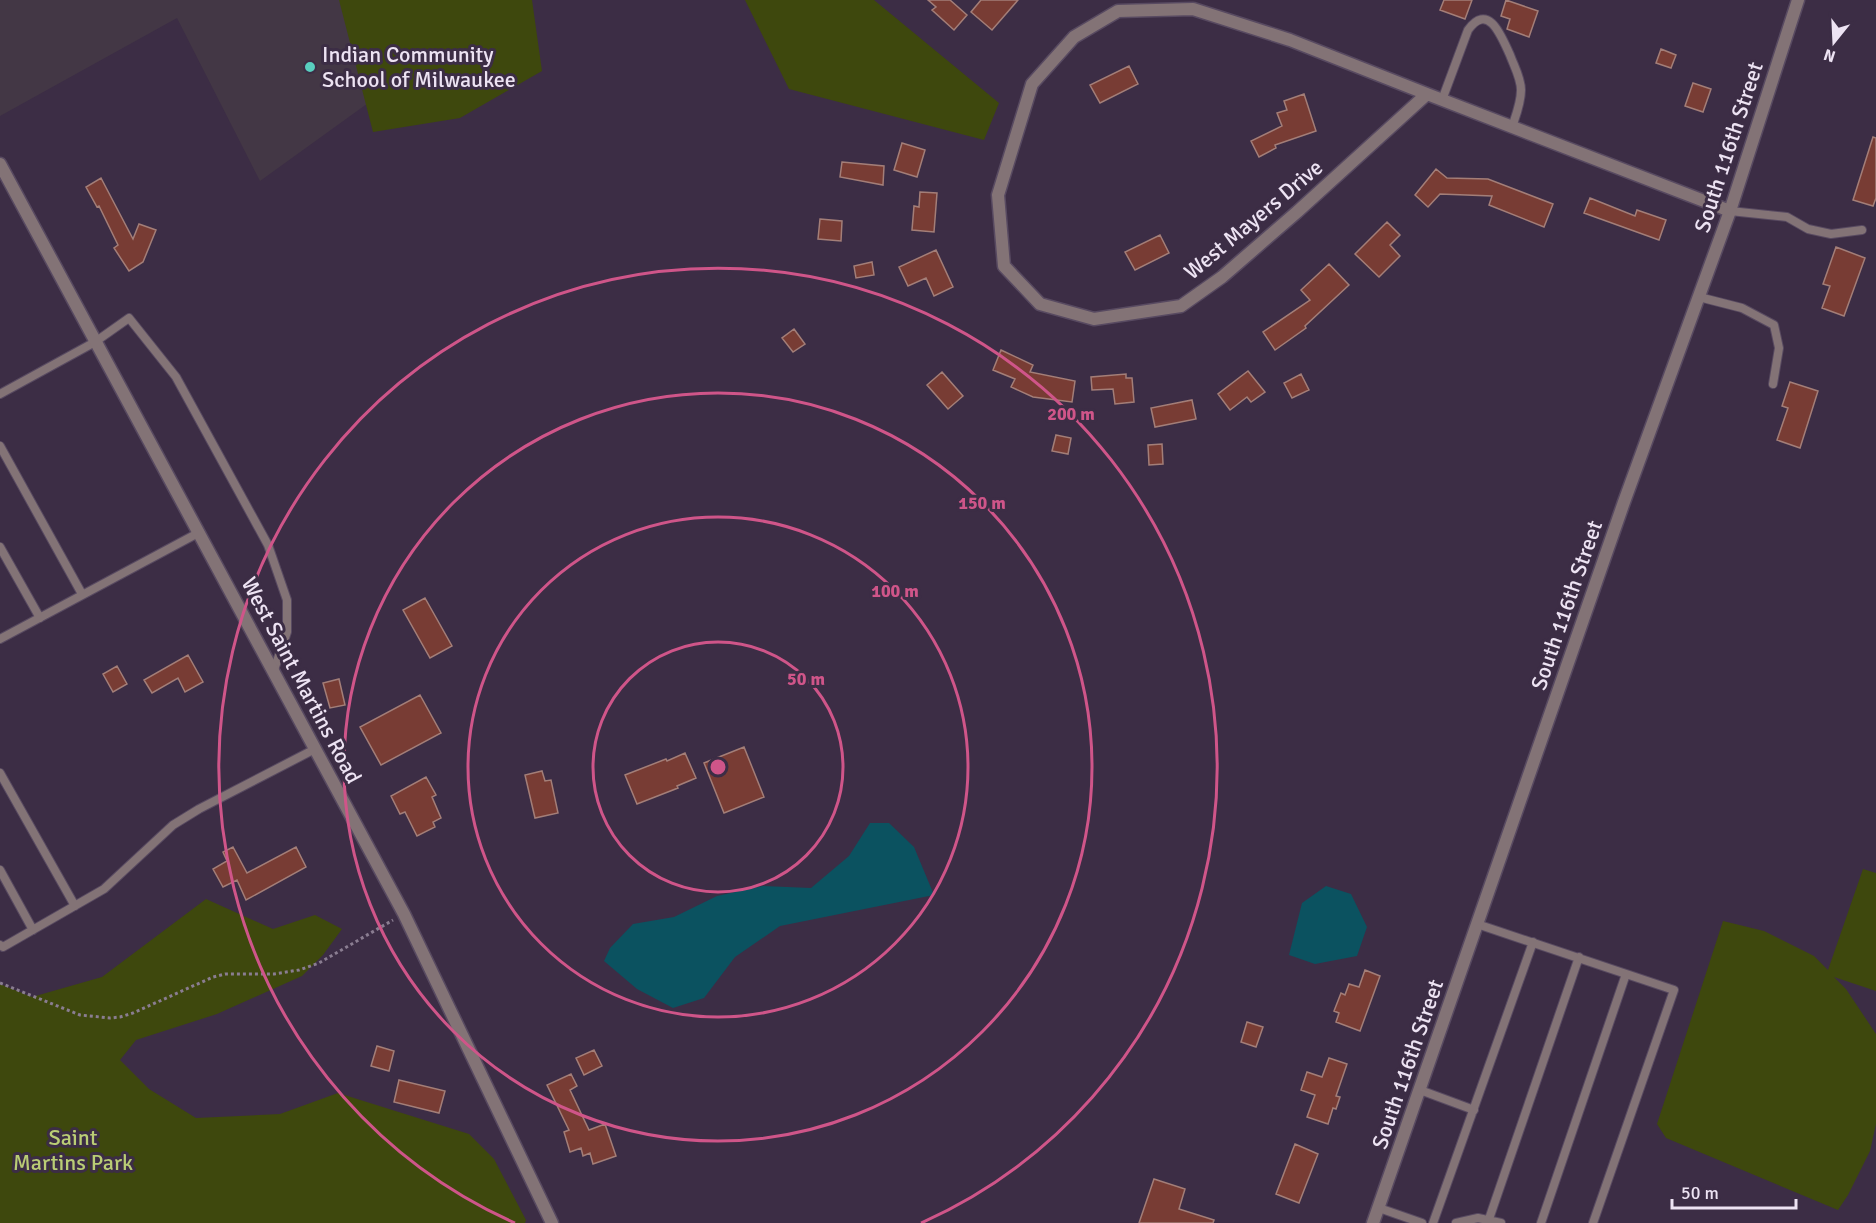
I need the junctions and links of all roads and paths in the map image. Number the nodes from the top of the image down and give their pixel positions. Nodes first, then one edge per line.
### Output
1 (1798, 0) edge
2 (1427, 94) junction
3 (1442, 100) junction
4 (1512, 127) junction
5 (0, 164) edge
6 (1730, 211) junction
7 (1862, 230) dead end
8 (1699, 297) junction
9 (95, 342) junction
10 (1773, 384) dead end
11 (0, 394) edge
12 (0, 446) edge
13 (200, 532) junction
14 (0, 547) edge
15 (82, 594) junction
16 (40, 618) junction
17 (0, 639) edge
18 (273, 673) junction
19 (315, 749) junction
20 (0, 773) edge
21 (0, 870) edge
22 (75, 906) junction
23 (404, 914) junction
24 (1477, 924) junction
25 (33, 930) junction
26 (1533, 942) junction
27 (0, 945) edge
28 (1579, 957) junction
29 (1626, 974) junction
30 (0, 983) edge
31 (1420, 1090) junction
32 (1474, 1110) junction
33 (1378, 1208) junction
34 (1489, 1219) junction
35 (552, 1223) edge
36 (1373, 1223) edge
37 (1422, 1223) edge
38 (1432, 1223) edge
39 (1456, 1223) edge
40 (1501, 1223) edge
41 (1541, 1223) edge
42 (1593, 1223) edge

1 - 6 street, South 116th Street
2 - 2 street, West Mayers Drive
2 - 3 street, West Mayers Drive
3 - 4 street, West Mayers Drive
3 - 4 lane
4 - 6 street, West Mayers Drive
5 - 9 street, West Saint Martins Road
6 - 7 lane
6 - 8 street, South 116th Street
8 - 10 lane
8 - 24 street, South 116th Street
9 - 11 lane
9 - 13 street, West Saint Martins Road
9 - 18 lane
12 - 15 lane
13 - 15 lane
13 - 18 street, West Saint Martins Road
14 - 16 lane
15 - 16 lane
16 - 17 lane
18 - 19 street, West Saint Martins Road
19 - 22 lane
19 - 23 street, West Saint Martins Road
20 - 22 lane
21 - 25 lane
22 - 25 lane
23 - 30 path
23 - 35 street, West Saint Martins Road
24 - 26 lane
24 - 31 street, South 116th Street
25 - 27 lane
26 - 28 lane
26 - 32 lane
28 - 29 lane
28 - 34 lane
29 - 41 lane
29 - 42 lane
31 - 32 lane
31 - 33 street, South 116th Street
32 - 38 lane
33 - 36 street, South 116th Street
33 - 37 lane
34 - 39 lane
34 - 40 lane

